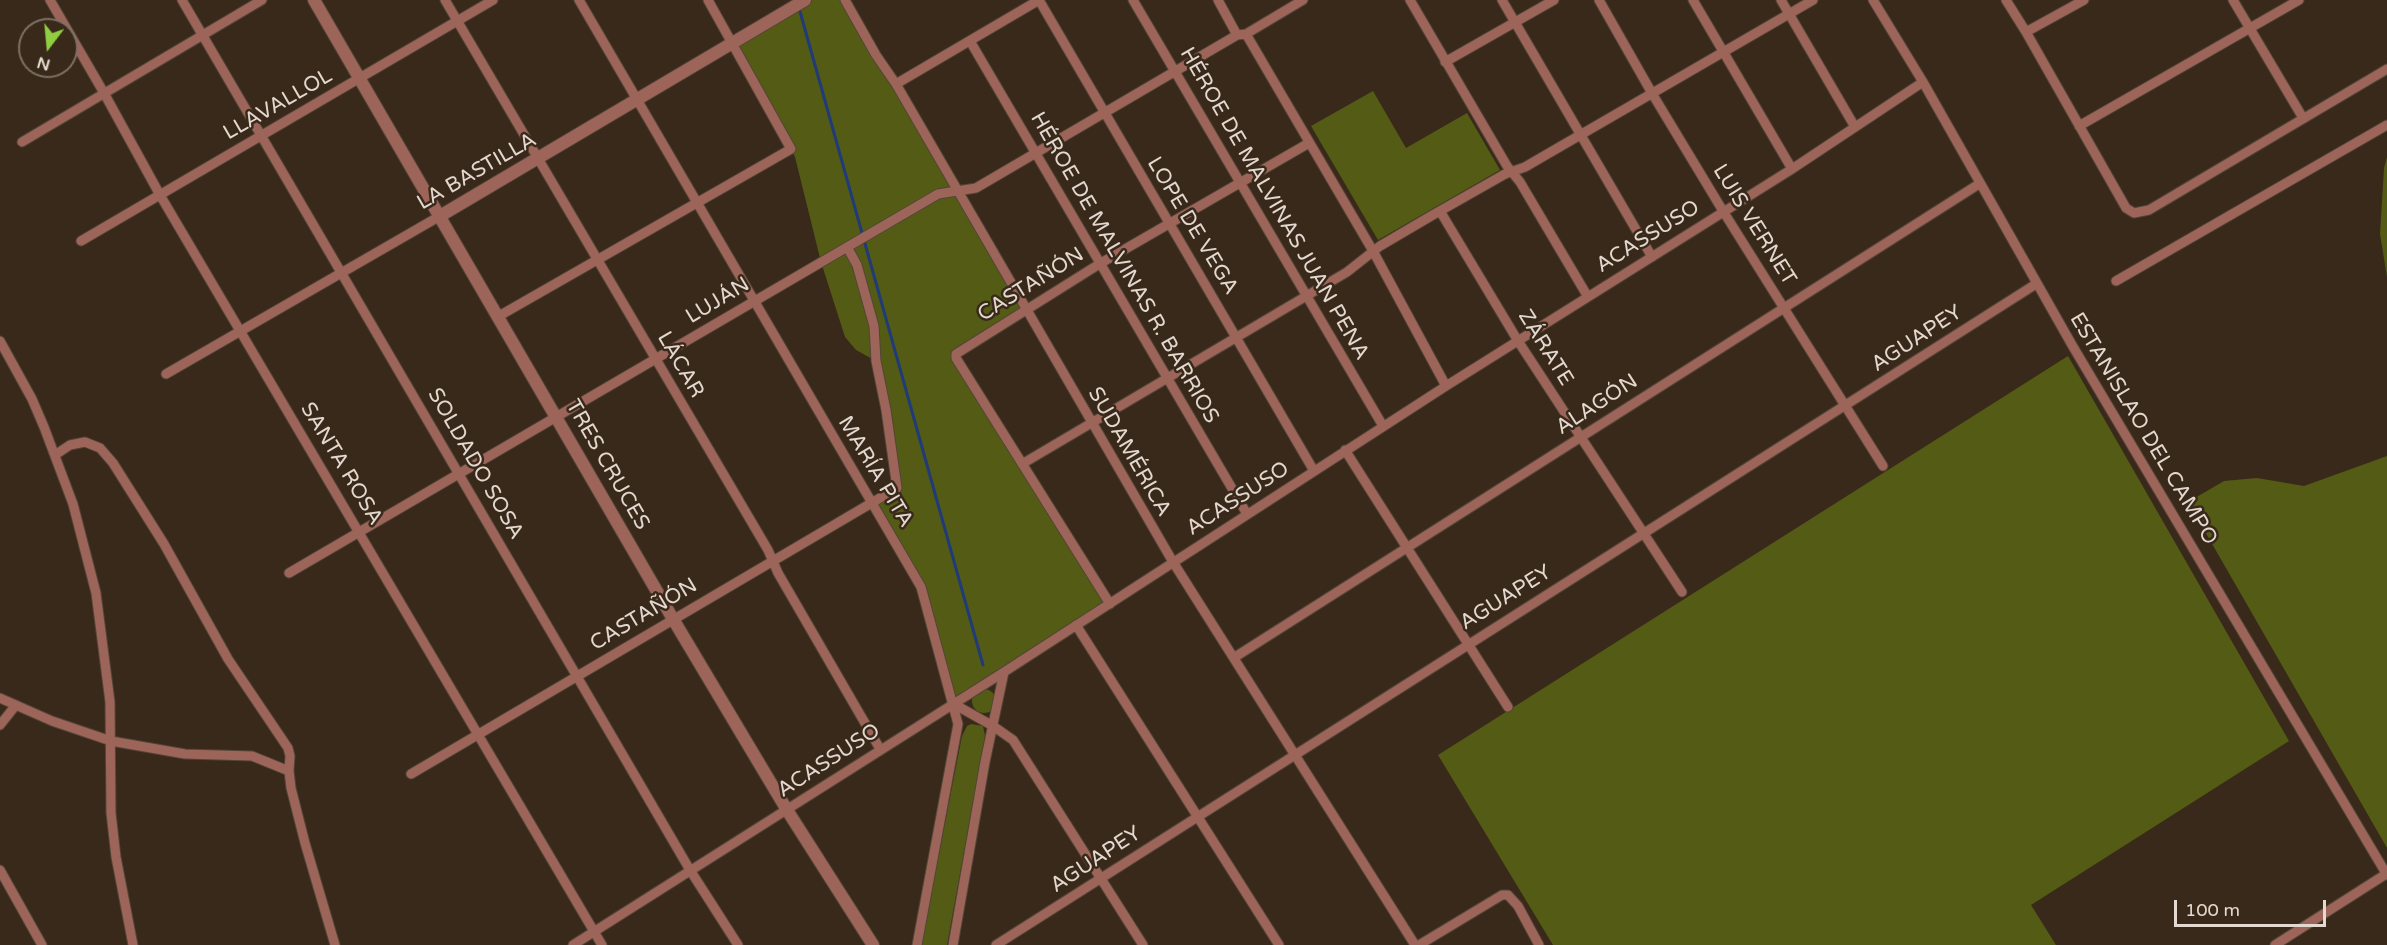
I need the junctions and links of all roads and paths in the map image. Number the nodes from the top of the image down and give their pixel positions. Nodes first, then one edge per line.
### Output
1 (50, 0) edge
2 (182, 0) edge
3 (262, 0) edge
4 (314, 0) edge
5 (445, 0) edge
6 (493, 0) edge
7 (579, 0) edge
8 (708, 0) edge
9 (805, 0) edge
10 (845, 0) edge
11 (1039, 0) edge
12 (1133, 0) edge
13 (1218, 0) edge
14 (1303, 0) edge
15 (1410, 0) edge
16 (1502, 0) edge
17 (1554, 0) edge
18 (1599, 0) edge
19 (1693, 0) edge
20 (1781, 0) edge
21 (1813, 0) edge
22 (1873, 0) edge
23 (2006, 0) edge
24 (2084, 0) edge
25 (2233, 0) edge
26 (2299, 0) edge
27 (1789, 14) junction
28 (457, 20) junction
29 (1515, 23) junction
30 (2250, 28) junction
31 (2026, 32) junction
32 (1242, 34) junction
33 (202, 35) junction
34 (970, 41) junction
35 (733, 42) junction
36 (1724, 51) junction
37 (1446, 62) junction
38 (2387, 69) edge
39 (1176, 71) junction
40 (360, 78) junction
41 (1923, 82) junction
42 (896, 84) junction
43 (104, 93) junction
44 (1653, 94) junction
45 (637, 99) junction
46 (1105, 112) junction
47 (2303, 118) junction
48 (2387, 125) edge
49 (2079, 126) junction
50 (1856, 127) junction
51 (1579, 135) junction
52 (260, 136) junction
53 (22, 142) dead end
54 (1309, 143) junction
55 (1036, 154) junction
56 (537, 160) junction
57 (1792, 169) junction
58 (1513, 172) junction
59 (1240, 183) junction
60 (1979, 184) junction
61 (957, 190) junction
62 (160, 195) junction
63 (698, 202) junction
64 (1440, 211) junction
65 (1723, 211) junction
66 (440, 216) junction
67 (1170, 224) junction
68 (81, 241) dead end
69 (851, 245) junction
70 (1373, 251) junction
71 (1652, 257) junction
72 (597, 258) junction
73 (1101, 263) junction
74 (341, 272) junction
75 (2116, 281) dead end
76 (2036, 284) junction
77 (1306, 295) junction
78 (1588, 297) junction
79 (754, 301) junction
80 (1784, 306) junction
81 (1026, 310) junction
82 (499, 316) junction
83 (241, 330) junction
84 (1237, 337) junction
85 (0, 341) edge
86 (1518, 341) junction
87 (656, 360) junction
88 (166, 374) dead end
89 (1167, 377) junction
90 (1446, 386) junction
91 (1846, 406) junction
92 (556, 416) junction
93 (1092, 424) junction
94 (1383, 426) junction
95 (1580, 438) junction
96 (1345, 450) junction
97 (55, 455) junction
98 (1022, 464) junction
99 (1882, 466) dead end
100 (1314, 471) junction
101 (460, 473) junction
102 (871, 502) junction
103 (1247, 514) junction
104 (359, 531) junction
105 (1642, 534) junction
106 (1406, 549) junction
107 (773, 561) junction
108 (1173, 562) junction
109 (289, 573) dead end
110 (1682, 592) dead end
111 (1110, 604) junction
112 (673, 619) junction
113 (1076, 626) junction
114 (1468, 643) junction
115 (1235, 657) junction
116 (1004, 672) junction
117 (578, 676) junction
118 (0, 698) edge
119 (952, 703) junction
120 (16, 705) junction
121 (1508, 707) dead end
122 (0, 725) edge
123 (993, 726) junction
124 (478, 736) junction
125 (111, 741) junction
126 (880, 749) junction
127 (1295, 754) junction
128 (289, 771) junction
129 (411, 774) dead end
130 (787, 810) junction
131 (1196, 818) junction
132 (0, 870) edge
133 (690, 870) junction
134 (2387, 874) edge
135 (1101, 878) junction
136 (594, 932) junction
137 (1003, 943) edge
138 (42, 945) edge
139 (133, 945) edge
140 (335, 945) edge
141 (573, 945) edge
142 (602, 945) edge
143 (738, 945) edge
144 (873, 945) edge
145 (917, 945) edge
146 (953, 945) edge
147 (1143, 945) edge
148 (1279, 945) edge
149 (1417, 945) edge
150 (1539, 945) edge
151 (2275, 945) edge

1 - 43 street, SANTA ROSA
2 - 33 street, SOLDADO SOSA
3 - 33 street
4 - 40 street, TRES CRUCES
5 - 28 street, LÁCAR
6 - 28 street, LLAVALLOL
7 - 45 street, MARÍA PITA
8 - 35 street
9 - 35 street, LA BASTILLA
10 - 42 street, SUDAMÉRICA
11 - 34 street
11 - 46 street, LOPE DE VEGA
12 - 39 street, HÉROE DE MALVINAS JUAN PENA
13 - 32 street
14 - 32 street
15 - 37 street
16 - 29 street
17 - 29 street
18 - 44 street, LUIS VERNET
19 - 36 street
20 - 27 street
21 - 27 street
22 - 41 street, ESTANISLAO DEL CAMPO
23 - 31 street
24 - 31 street
25 - 30 street
26 - 30 street
27 - 36 street
27 - 50 street
28 - 40 street, LLAVALLOL
28 - 56 street, LÁCAR
29 - 37 street
29 - 51 street
30 - 47 street
30 - 49 street
31 - 49 street
32 - 39 street
32 - 54 street
33 - 43 street
33 - 52 street, SOLDADO SOSA
34 - 42 street
34 - 55 street, HÉROE DE MALVINAS R. BARRIOS
35 - 45 street, LA BASTILLA
35 - 63 street
36 - 44 street
36 - 57 street
37 - 58 street
38 - 47 street
39 - 46 street
39 - 59 street, HÉROE DE MALVINAS JUAN PENA
40 - 52 street, LLAVALLOL
40 - 66 street, TRES CRUCES
41 - 50 street, ACASSUSO
41 - 60 street, ESTANISLAO DEL CAMPO
42 - 61 street, SUDAMÉRICA
43 - 53 street
43 - 62 street, SANTA ROSA
44 - 51 street
44 - 65 street, LUIS VERNET
45 - 56 street, LA BASTILLA
45 - 63 street, MARÍA PITA
46 - 55 street
46 - 67 street, LOPE DE VEGA
47 - 49 street
48 - 75 street
50 - 57 street, ACASSUSO
51 - 58 street
51 - 71 street
52 - 62 street, LLAVALLOL
52 - 74 street, SOLDADO SOSA
54 - 59 street, CASTAÑÓN
54 - 70 street
55 - 61 street
55 - 73 street, HÉROE DE MALVINAS R. BARRIOS
56 - 66 street, LA BASTILLA
56 - 72 street, LÁCAR
57 - 65 street, ACASSUSO
58 - 64 street
58 - 78 street
59 - 67 street, CASTAÑÓN
59 - 77 street, HÉROE DE MALVINAS JUAN PENA
60 - 76 street, ESTANISLAO DEL CAMPO
60 - 80 street, ALAGÓN
61 - 69 street, LUJÁN
61 - 81 street, SUDAMÉRICA
62 - 68 street, LLAVALLOL
62 - 83 street, SANTA ROSA
63 - 72 street
63 - 79 street, MARÍA PITA
64 - 70 street
64 - 86 street, ZÁRATE
65 - 71 street, ACASSUSO
65 - 80 street, LUIS VERNET
66 - 74 street, LA BASTILLA
66 - 82 street, TRES CRUCES
67 - 73 street, CASTAÑÓN
67 - 84 street, LOPE DE VEGA
69 - 79 street, LUJÁN
69 - 102 street, CASTAÑÓN
70 - 77 street
70 - 90 street
71 - 78 street, ACASSUSO
72 - 82 street
72 - 87 street, LÁCAR
73 - 81 street, CASTAÑÓN
73 - 89 street, HÉROE DE MALVINAS R. BARRIOS
74 - 83 street, LA BASTILLA
74 - 101 street, SOLDADO SOSA
76 - 91 street, AGUAPEY
76 - 134 street, ESTANISLAO DEL CAMPO
77 - 84 street
77 - 94 street, HÉROE DE MALVINAS JUAN PENA
78 - 86 street, ACASSUSO
79 - 87 street, LUJÁN
79 - 102 street, MARÍA PITA
80 - 91 street, LUIS VERNET
80 - 95 street, ALAGÓN
81 - 93 street, SUDAMÉRICA
81 - 98 street, CASTAÑÓN
82 - 92 street, TRES CRUCES
83 - 88 street, LA BASTILLA
83 - 104 street, SANTA ROSA
84 - 89 street
84 - 100 street, LOPE DE VEGA
85 - 97 street
86 - 90 street, ACASSUSO
86 - 95 street, ZÁRATE
87 - 92 street, LUJÁN
87 - 107 street, LÁCAR
89 - 93 street
89 - 103 street, HÉROE DE MALVINAS R. BARRIOS
90 - 94 street, ACASSUSO
91 - 99 street, LUIS VERNET
91 - 105 street, AGUAPEY
92 - 101 street, LUJÁN
92 - 112 street, TRES CRUCES
93 - 98 street
93 - 108 street, SUDAMÉRICA
94 - 96 street, ACASSUSO
95 - 105 street, ZÁRATE
95 - 106 street, ALAGÓN
96 - 100 street, ACASSUSO
96 - 106 street
97 - 125 street
97 - 128 street
98 - 111 street
100 - 103 street, ACASSUSO
101 - 104 street, LUJÁN
101 - 117 street, SOLDADO SOSA
102 - 107 street, CASTAÑÓN
102 - 119 street, MARÍA PITA
103 - 108 street, ACASSUSO
104 - 109 street, LUJÁN
104 - 124 street, SANTA ROSA
105 - 110 street, ZÁRATE
105 - 114 street, AGUAPEY
106 - 114 street
106 - 115 street, ALAGÓN
107 - 112 street, CASTAÑÓN
107 - 126 street, LÁCAR
108 - 111 street, ACASSUSO
108 - 115 street, SUDAMÉRICA
111 - 113 street, ACASSUSO
112 - 117 street, CASTAÑÓN
112 - 130 street, TRES CRUCES
113 - 116 street, ACASSUSO
113 - 131 street
114 - 121 street
114 - 127 street, AGUAPEY
115 - 127 street, SUDAMÉRICA
116 - 119 street, ACASSUSO
116 - 123 street
117 - 124 street, CASTAÑÓN
117 - 133 street, SOLDADO SOSA
118 - 120 street
119 - 123 street
119 - 126 street, ACASSUSO
119 - 145 street, MARÍA PITA
120 - 122 street
120 - 125 street
123 - 135 street
123 - 146 street
124 - 129 street, CASTAÑÓN
124 - 136 street, SANTA ROSA
125 - 128 street
125 - 139 street
126 - 130 street, ACASSUSO
127 - 131 street, AGUAPEY
127 - 149 street, SUDAMÉRICA
128 - 140 street
130 - 133 street, ACASSUSO
130 - 144 street, TRES CRUCES
131 - 135 street, AGUAPEY
131 - 148 street
132 - 138 street
133 - 136 street, ACASSUSO
133 - 143 street, SOLDADO SOSA
134 - 151 street
135 - 137 street, AGUAPEY
135 - 147 street
136 - 141 street, ACASSUSO
136 - 142 street, SANTA ROSA
149 - 150 street

